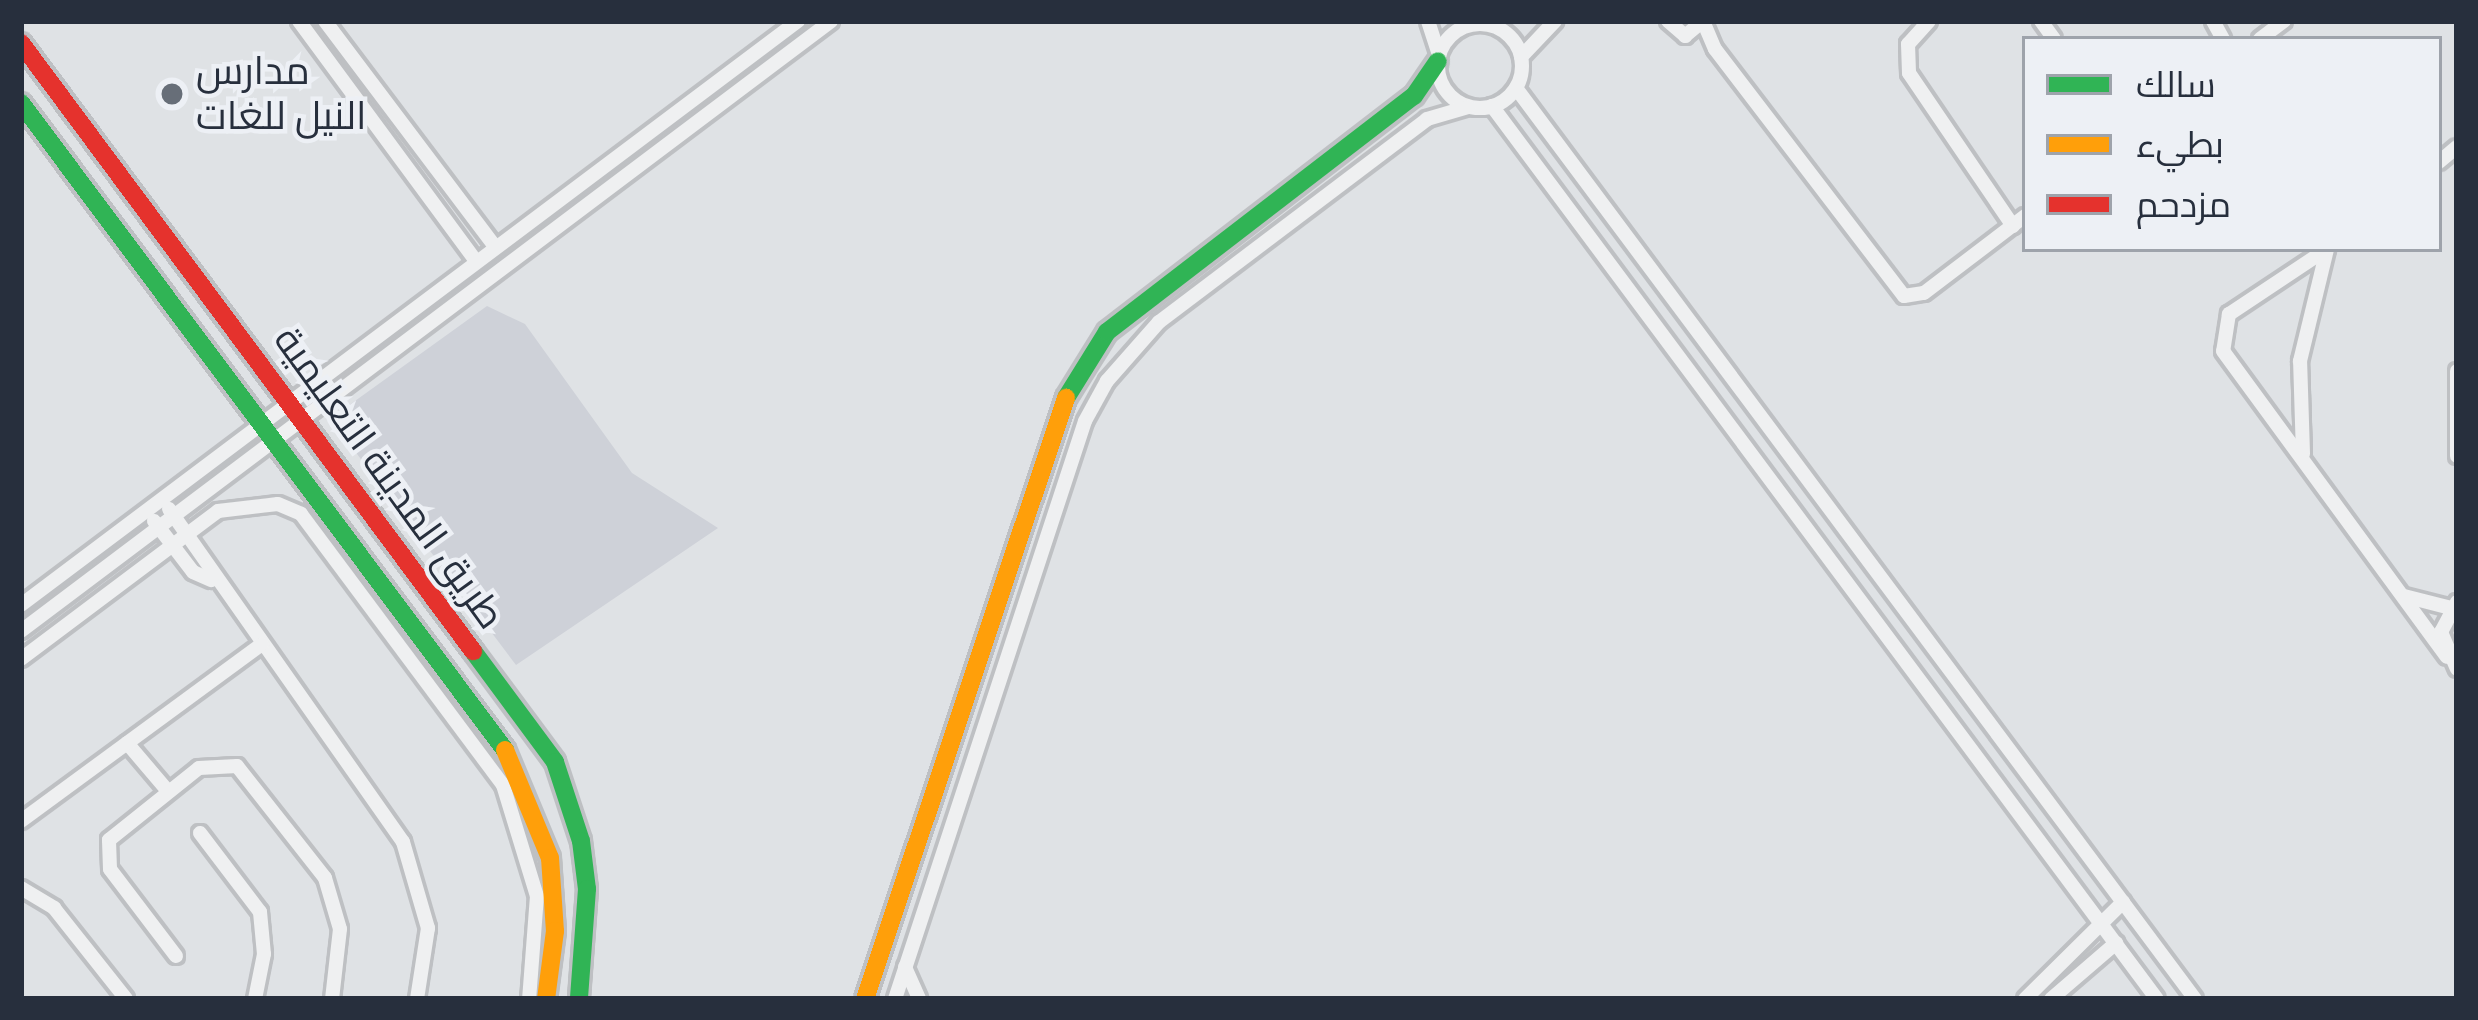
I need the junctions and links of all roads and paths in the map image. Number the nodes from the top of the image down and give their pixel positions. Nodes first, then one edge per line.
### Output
1 (298, 21) edge
2 (325, 21) edge
3 (798, 21) edge
4 (831, 21) edge
5 (1428, 21) edge
6 (1555, 21) edge
7 (1668, 21) edge
8 (1703, 21) edge
9 (1929, 21) edge
10 (1488, 23) edge
11 (1690, 35) junction
12 (21, 43) edge
13 (1715, 49) junction
14 (1439, 57) junction
15 (1521, 57) junction
16 (1516, 88) junction
17 (21, 103) edge
18 (67, 106) junction
19 (1492, 106) junction
20 (1468, 107) junction
21 (38, 127) junction
22 (2019, 221) edge
23 (495, 247) junction
24 (2322, 252) edge
25 (2326, 252) edge
26 (476, 260) junction
27 (2457, 371) edge
28 (293, 402) junction
29 (303, 420) junction
30 (269, 433) junction
31 (2303, 454) junction
32 (2457, 456) edge
33 (162, 500) junction
34 (147, 511) junction
35 (175, 517) junction
36 (158, 528) junction
37 (186, 534) junction
38 (171, 545) junction
39 (212, 580) junction
40 (2403, 595) junction
41 (21, 605) edge
42 (2454, 605) edge
43 (21, 631) edge
44 (262, 644) junction
45 (21, 659) edge
46 (2452, 663) edge
47 (128, 743) junction
48 (942, 764) junction
49 (971, 772) junction
50 (167, 790) junction
51 (21, 821) edge
52 (200, 832) dead end
53 (21, 887) edge
54 (2123, 902) junction
55 (2100, 921) junction
56 (2116, 943) junction
57 (176, 956) dead end
58 (905, 968) junction
59 (120, 995) edge
60 (251, 996) edge
61 (332, 999) edge
62 (417, 999) edge
63 (529, 999) edge
64 (546, 999) edge
65 (579, 999) edge
66 (865, 999) edge
67 (895, 999) edge
68 (919, 999) edge
69 (2025, 999) edge
70 (2051, 999) edge
71 (2157, 999) edge
72 (2195, 999) edge

1 - 26 street
2 - 23 street
3 - 23 street
4 - 29 street
5 - 14 street
6 - 15 street
7 - 11 street
8 - 11 street
8 - 13 street
9 - 22 street
10 - 14 street
10 - 15 street
11 - 13 street
12 - 18 street, طريق المدينة التعليمية
13 - 22 street
14 - 20 street
14 - 48 street
15 - 16 street
16 - 19 street
16 - 54 street
17 - 21 street, طريق المدينة التعليمية
18 - 21 street
18 - 28 street, طريق المدينة التعليمية
19 - 20 street
19 - 55 street
20 - 49 street
21 - 30 street, طريق المدينة التعليمية
23 - 26 street
24 - 31 street
25 - 31 street
26 - 28 street
27 - 32 street
28 - 29 street, طريق المدينة التعليمية
28 - 30 street
29 - 30 street
29 - 65 street, طريق المدينة التعليمية
30 - 33 street
30 - 35 street
30 - 64 street, طريق المدينة التعليمية
31 - 40 street
33 - 34 street
33 - 35 street
34 - 36 street
34 - 41 street
35 - 36 street
35 - 37 street
36 - 38 street
36 - 43 street
37 - 38 street
37 - 39 street
37 - 63 street
38 - 39 street
38 - 45 street
39 - 44 street
40 - 42 street
40 - 46 street
42 - 46 street
44 - 47 street
44 - 62 street
47 - 50 street
47 - 51 street
48 - 49 street
48 - 66 street
49 - 58 street
50 - 57 street
50 - 61 street
52 - 60 street
53 - 59 street
54 - 55 street
54 - 72 street
55 - 56 street
55 - 69 street
56 - 70 street
56 - 71 street
58 - 67 street
58 - 68 street

